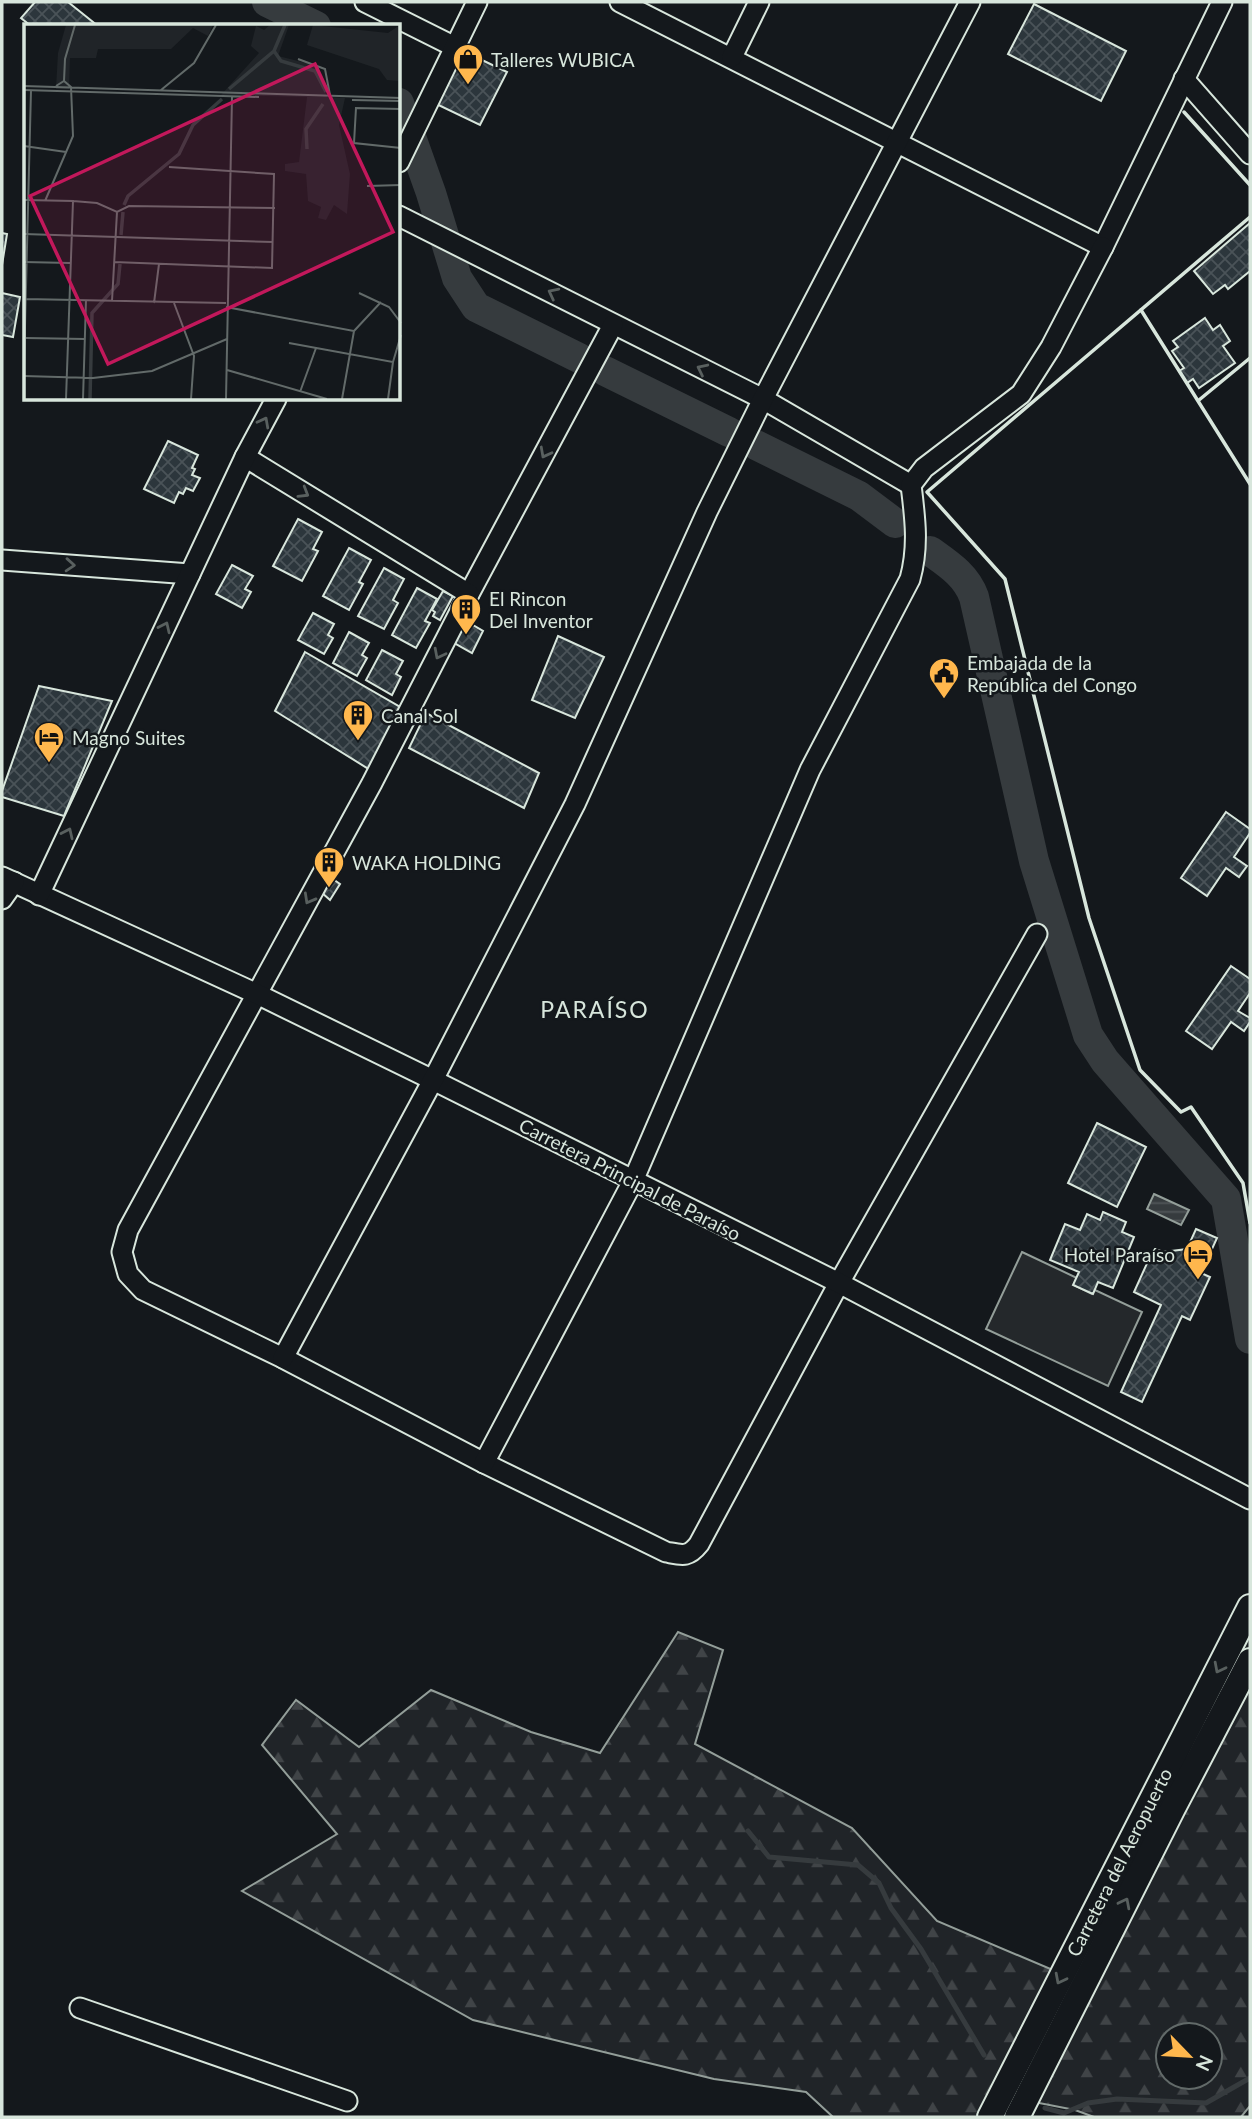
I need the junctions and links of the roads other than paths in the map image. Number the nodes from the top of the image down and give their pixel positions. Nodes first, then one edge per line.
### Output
1 (365, 2) edge
2 (477, 2) edge
3 (620, 2) edge
4 (759, 2) edge
5 (970, 2) edge
6 (1222, 2) edge
7 (455, 47) junction
8 (732, 58) junction
9 (1184, 79) junction
10 (897, 142) junction
11 (1250, 154) edge
12 (403, 155) edge
13 (401, 217) edge
14 (1102, 247) junction
15 (613, 325) junction
16 (763, 399) junction
17 (275, 401) edge
18 (246, 457) junction
19 (911, 485) junction
20 (2, 560) edge
21 (190, 574) junction
22 (469, 594) junction
23 (8, 879) edge
24 (39, 895) junction
25 (2, 899) edge
26 (1037, 934) dead end
27 (257, 994) junction
28 (433, 1080) junction
29 (633, 1181) junction
30 (839, 1283) junction
31 (283, 1358) junction
32 (484, 1463) junction
33 (1250, 1499) edge
34 (1250, 1607) edge
35 (1250, 1661) edge
36 (80, 2008) dead end
37 (346, 2104) edge
38 (990, 2117) edge
39 (1017, 2117) edge

1 - 7 street
2 - 7 street
3 - 8 street
4 - 8 street
5 - 10 street
6 - 9 street
7 - 12 street
8 - 10 street
9 - 11 street
9 - 14 street
10 - 14 street
10 - 16 street
15 -> 13 street
14 - 19 street
16 -> 15 street
15 -> 22 street
16 - 19 street
16 - 28 street
18 -> 17 street
18 - 21 street
18 -> 22 street
19 - 29 street
20 -> 21 street
24 -> 21 street
22 -> 27 street
23 - 24 street, Carretera Principal de Paraíso
23 - 25 street
24 - 27 street, Carretera Principal de Paraíso
26 - 30 street
27 - 28 street, Carretera Principal de Paraíso
27 - 31 street
28 - 29 street, Carretera Principal de Paraíso
28 - 31 street
29 - 30 street, Carretera Principal de Paraíso
29 - 32 street
30 - 32 street
30 - 33 street, Carretera Principal de Paraíso
31 - 32 street
34 -> 38 main road, Carretera del Aeropuerto
39 -> 35 main road, Carretera del Aeropuerto
36 - 37 street

